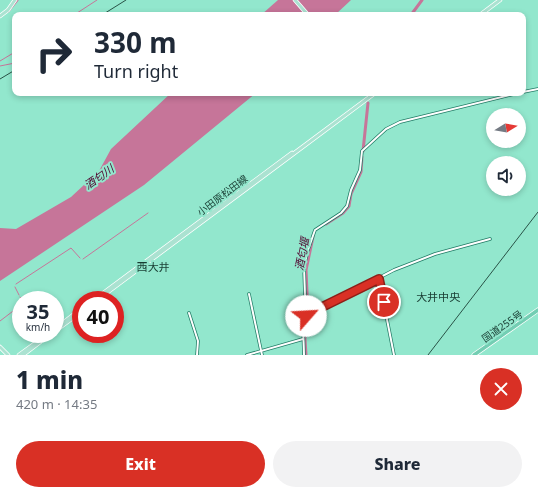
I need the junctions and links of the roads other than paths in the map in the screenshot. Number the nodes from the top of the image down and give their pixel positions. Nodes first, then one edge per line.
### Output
1 (15, 0) edge
2 (295, 0) edge
3 (500, 0) edge
4 (305, 12) edge
5 (484, 12) edge
6 (0, 16) edge
7 (538, 89) edge
8 (526, 91) edge
9 (369, 96) edge
10 (503, 96) edge
11 (361, 103) junction
12 (490, 239) dead end
13 (379, 279) junction
14 (106, 291) edge
15 (109, 291) edge
16 (249, 294) dead end
17 (308, 312) junction
18 (189, 313) dead end
19 (537, 313) edge
20 (303, 339) junction
21 (36, 343) edge
22 (39, 343) edge
23 (1, 348) edge
24 (261, 351) junction
25 (8, 355) edge
26 (19, 355) edge
27 (23, 355) edge
28 (197, 355) edge
29 (247, 355) edge
30 (262, 355) edge
31 (304, 355) edge
32 (394, 355) edge
33 (474, 355) edge

1 - 6 main road
2 - 4 main road
3 - 5 main road
7 - 8 street
9 - 11 main road, 小田原松田線
10 - 17 street
11 - 14 main road, 小田原松田線
11 - 15 main road, 小田原松田線
12 - 13 street
13 - 17 street
13 - 32 street
16 - 24 street
17 - 20 street
18 - 28 street
19 - 33 highway, 国道255号
20 - 24 street
20 - 31 street
21 - 26 main road
22 - 27 main road
23 - 25 main road
24 - 29 street
24 - 30 street

